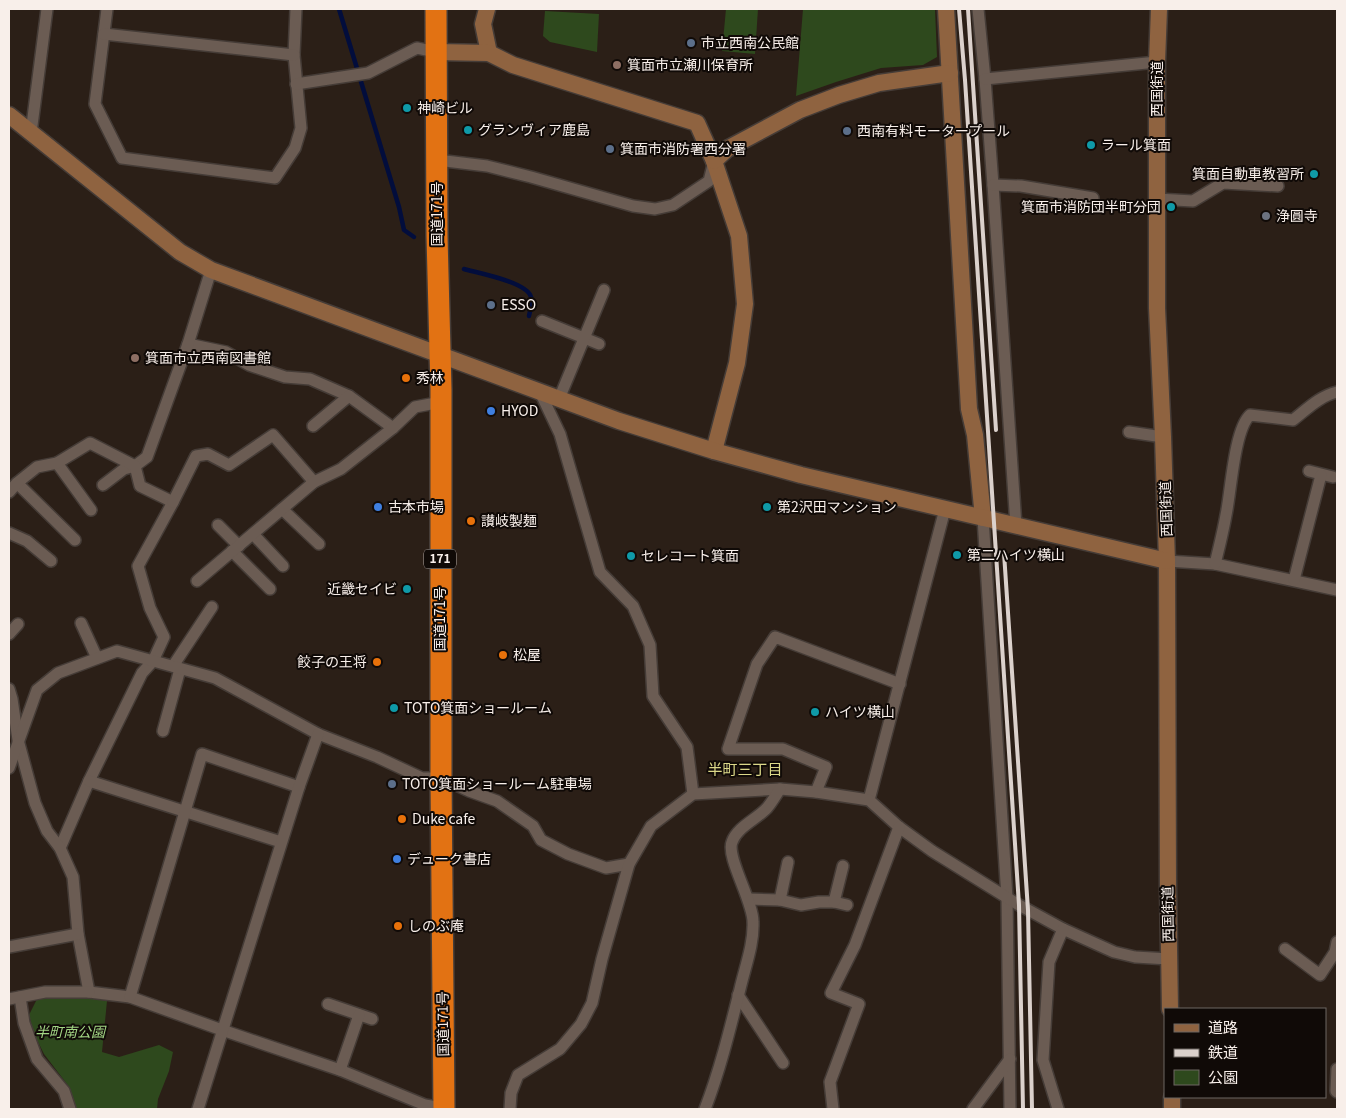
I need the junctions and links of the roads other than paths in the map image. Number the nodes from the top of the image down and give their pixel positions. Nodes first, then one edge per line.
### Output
1 (47, 9) edge
2 (107, 9) edge
3 (296, 9) edge
4 (436, 9) edge
5 (487, 9) edge
6 (946, 9) edge
7 (978, 9) edge
8 (1159, 9) edge
9 (104, 34) junction
10 (436, 52) junction
11 (489, 53) junction
12 (294, 55) junction
13 (1157, 62) junction
14 (950, 72) junction
15 (985, 79) junction
16 (296, 84) junction
17 (9, 115) edge
18 (31, 134) junction
19 (437, 160) junction
20 (714, 161) junction
21 (993, 185) junction
22 (1278, 186) dead end
23 (1093, 198) dead end
24 (1157, 200) junction
25 (211, 270) junction
26 (604, 290) dead end
27 (542, 321) dead end
28 (584, 338) junction
29 (188, 344) junction
30 (599, 344) dead end
31 (440, 356) junction
32 (540, 392) junction
33 (1337, 392) edge
34 (349, 396) junction
35 (559, 399) junction
36 (440, 402) junction
37 (313, 426) dead end
38 (393, 428) junction
39 (1129, 432) dead end
40 (1164, 437) junction
41 (714, 451) junction
42 (57, 463) junction
43 (135, 466) junction
44 (1309, 471) dead end
45 (1321, 475) junction
46 (1333, 477) dead end
47 (314, 482) junction
48 (17, 483) junction
49 (103, 485) dead end
50 (9, 492) edge
51 (173, 502) junction
52 (282, 509) junction
53 (945, 509) junction
54 (91, 510) dead end
55 (983, 518) junction
56 (218, 525) dead end
57 (1016, 526) junction
58 (9, 533) edge
59 (253, 534) junction
60 (75, 540) dead end
61 (319, 544) dead end
62 (235, 548) junction
63 (51, 561) dead end
64 (1167, 561) junction
65 (1215, 564) junction
66 (283, 566) dead end
67 (1294, 580) junction
68 (197, 581) dead end
69 (270, 589) dead end
70 (1337, 590) edge
71 (212, 607) dead end
72 (81, 623) dead end
73 (18, 624) dead end
74 (9, 634) edge
75 (97, 658) junction
76 (153, 661) junction
77 (177, 667) junction
78 (900, 684) junction
79 (9, 689) edge
80 (162, 731) dead end
81 (318, 734) junction
82 (18, 740) junction
83 (9, 768) edge
84 (440, 778) junction
85 (89, 781) junction
86 (299, 786) junction
87 (780, 789) junction
88 (816, 792) junction
89 (693, 794) junction
90 (869, 800) junction
91 (184, 810) junction
92 (899, 827) junction
93 (281, 842) junction
94 (60, 848) junction
95 (788, 862) dead end
96 (629, 864) junction
97 (843, 866) dead end
98 (1007, 898) junction
99 (748, 899) junction
100 (780, 900) junction
101 (834, 902) junction
102 (847, 905) dead end
103 (1063, 928) junction
104 (78, 934) junction
105 (1337, 942) edge
106 (9, 947) edge
107 (1285, 949) dead end
108 (1169, 959) junction
109 (89, 992) junction
110 (738, 996) junction
111 (130, 997) junction
112 (14, 998) edge
113 (328, 1004) dead end
114 (1170, 1008) edge
115 (359, 1015) junction
116 (372, 1019) dead end
117 (222, 1030) junction
118 (1010, 1059) junction
119 (782, 1064) dead end
120 (1337, 1069) edge
121 (340, 1070) junction
122 (1337, 1092) edge
123 (443, 1108) edge
124 (70, 1109) edge
125 (198, 1109) edge
126 (510, 1109) edge
127 (706, 1109) edge
128 (833, 1109) edge
129 (973, 1109) edge
130 (1010, 1109) edge
131 (1058, 1109) edge

1 - 18 street
2 - 9 street
3 - 12 street
4 - 10 highway, 国道171号 / 171
5 - 11 street
6 - 14 street
7 - 15 street
8 - 13 street, 西国街道
9 - 12 street
9 - 16 street
10 - 11 street
10 - 16 street
10 - 19 highway, 国道171号 / 171
11 - 20 street
12 - 16 street
13 - 15 street
13 - 24 street, 西国街道
14 - 20 street
14 - 55 street
15 - 21 street
17 - 18 street
18 - 25 street
19 - 20 street
19 - 31 highway, 国道171号 / 171
20 - 41 street
21 - 23 street
21 - 57 street
22 - 24 street
24 - 40 street, 西国街道
25 - 29 street
25 - 31 street
26 - 28 street
27 - 28 street
28 - 30 street
28 - 35 street
29 - 34 street
29 - 43 street
31 - 32 street
31 - 36 highway, 国道171号 / 171
32 - 35 street
32 - 89 street
33 - 65 street
34 - 37 street
34 - 38 street
35 - 41 street
36 - 38 street
36 - 84 highway, 国道171号 / 171
38 - 47 street
39 - 40 street
40 - 64 street, 西国街道
41 - 53 street
42 - 43 street
42 - 48 street
42 - 54 street
43 - 49 street
43 - 51 street
44 - 45 street
45 - 46 street
45 - 67 street
47 - 51 street
47 - 52 street
48 - 50 street
48 - 60 street
51 - 76 street
52 - 59 street
52 - 61 street
53 - 55 street
53 - 78 street
55 - 57 street
55 - 98 street
56 - 62 street
57 - 64 street
58 - 63 street
59 - 62 street
59 - 66 street
62 - 68 street
62 - 69 street
64 - 65 street
64 - 108 street, 西国街道
65 - 67 street
67 - 70 street
71 - 77 street
72 - 75 street
73 - 74 street
75 - 76 street
75 - 82 street
76 - 77 street
76 - 85 street
77 - 80 street
77 - 81 street
78 - 88 street
78 - 90 street
79 - 82 street
81 - 84 street
81 - 86 street
82 - 83 street
82 - 94 street
84 - 96 street
84 - 123 highway, 国道171号 / 171
85 - 91 street
85 - 94 street
86 - 91 street
86 - 93 street
87 - 88 street
87 - 89 street
87 - 99 street
88 - 90 street
89 - 96 street
90 - 92 street
91 - 93 street
91 - 111 street
92 - 98 street
92 - 128 street
93 - 117 street
94 - 104 street
95 - 100 street
96 - 126 street
97 - 101 street
98 - 103 street
98 - 118 street
99 - 100 street
99 - 110 street
100 - 101 street
101 - 102 street
103 - 108 street
103 - 131 street
104 - 106 street
104 - 109 street
105 - 107 street
108 - 114 street, 西国街道
109 - 111 street
109 - 112 street
110 - 119 street
110 - 127 street
111 - 117 street
112 - 124 street
113 - 115 street
115 - 116 street
115 - 121 street
117 - 121 street
117 - 125 street
118 - 129 street
118 - 130 street
120 - 122 street
121 - 123 street

